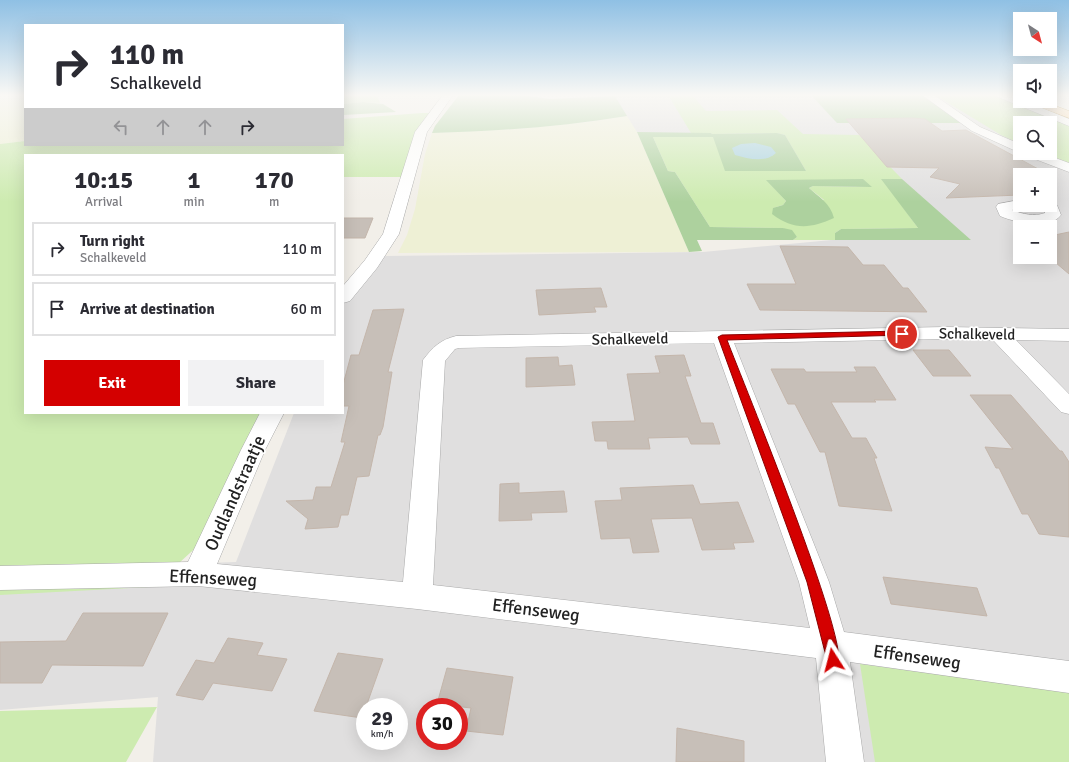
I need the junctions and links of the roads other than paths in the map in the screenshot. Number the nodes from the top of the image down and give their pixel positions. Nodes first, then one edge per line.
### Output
1 (422, 131) edge
2 (979, 131) edge
3 (1013, 146) edge
4 (1049, 160) edge
5 (1069, 168) edge
6 (1013, 205) edge
7 (1052, 212) edge
8 (344, 297) edge
9 (999, 334) junction
10 (1069, 335) edge
11 (722, 337) junction
12 (1069, 407) edge
13 (271, 414) edge
14 (198, 574) junction
15 (0, 578) edge
16 (417, 596) junction
17 (831, 645) junction
18 (1069, 677) edge
19 (845, 762) edge

1 - 8 street
2 - 3 street
4 - 5 street
6 - 7 street
9 - 10 street, Schalkeveld
9 - 11 street, Schalkeveld
9 - 12 street
11 - 16 street, Schalkeveld
11 - 17 street
13 - 14 street, Oudlandstraatje
14 - 15 street, Effenseweg
14 - 16 street, Effenseweg
16 - 17 street, Effenseweg
17 - 18 street, Effenseweg
17 - 19 street

